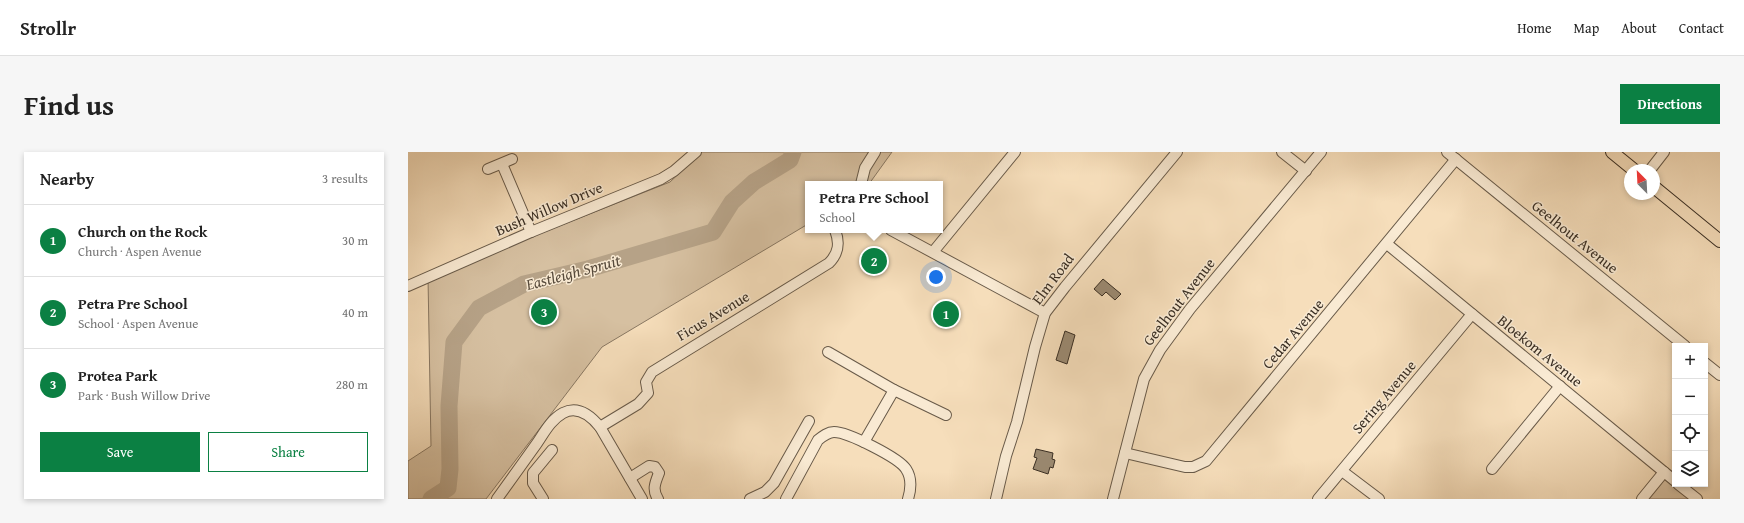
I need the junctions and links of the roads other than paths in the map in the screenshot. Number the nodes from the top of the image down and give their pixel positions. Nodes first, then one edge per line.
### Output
1 (875, 152) edge
2 (1015, 152) edge
3 (1176, 152) edge
4 (1282, 152) edge
5 (1322, 152) edge
6 (1447, 152) edge
7 (1612, 152) edge
8 (1664, 152) edge
9 (691, 154) edge
10 (512, 159) dead end
11 (1456, 159) junction
12 (502, 164) junction
13 (1627, 164) edge
14 (1655, 164) edge
15 (488, 169) dead end
16 (1306, 171) junction
17 (863, 181) edge
18 (1660, 192) edge
19 (531, 232) junction
20 (836, 233) edge
21 (897, 233) edge
22 (1720, 241) edge
23 (1387, 244) junction
24 (933, 252) junction
25 (408, 286) edge
26 (1046, 313) junction
27 (1472, 314) junction
28 (1681, 343) edge
29 (828, 352) dead end
30 (1708, 365) edge
31 (1720, 375) edge
32 (1560, 386) junction
33 (894, 390) junction
34 (946, 415) dead end
35 (809, 421) dead end
36 (600, 427) junction
37 (864, 442) junction
38 (552, 450) dead end
39 (1124, 452) junction
40 (1492, 469) dead end
41 (1342, 471) junction
42 (1664, 472) junction
43 (630, 478) junction
44 (1672, 479) edge
45 (1682, 487) edge
46 (497, 499) edge
47 (543, 499) edge
48 (642, 499) edge
49 (658, 499) edge
50 (750, 499) edge
51 (786, 499) edge
52 (908, 499) edge
53 (996, 499) edge
54 (1113, 499) edge
55 (1318, 499) edge
56 (1379, 499) edge
57 (1642, 499) edge
58 (1697, 499) edge

1 - 17 street
2 - 24 street
3 - 26 street, Elm Road
4 - 16 street
5 - 16 street, Geelhout Avenue
6 - 11 street, Geelhout Avenue
7 - 13 main road
8 - 14 street
9 - 19 street, Bush Willow Drive
10 - 12 street
11 - 23 street, Cedar Avenue
11 - 28 street, Geelhout Avenue
12 - 15 street
12 - 19 street
16 - 39 street, Geelhout Avenue
18 - 22 main road
19 - 25 street, Bush Willow Drive
20 - 36 street, Ficus Avenue
21 - 24 street
23 - 27 street, Bloekom Avenue
23 - 39 street, Cedar Avenue
24 - 26 street
26 - 53 street, Elm Road
27 - 32 street, Bloekom Avenue
27 - 41 street, Sering Avenue
29 - 33 street
30 - 31 street
32 - 40 street
32 - 42 street, Bloekom Avenue
33 - 34 street
33 - 37 street
35 - 50 street
36 - 43 street
36 - 46 street
37 - 51 street
37 - 52 street
38 - 47 street
39 - 54 street, Geelhout Avenue
41 - 55 street, Sering Avenue
41 - 56 street
42 - 44 street, Bloekom Avenue
42 - 57 street
43 - 48 street
43 - 49 street
45 - 58 street

